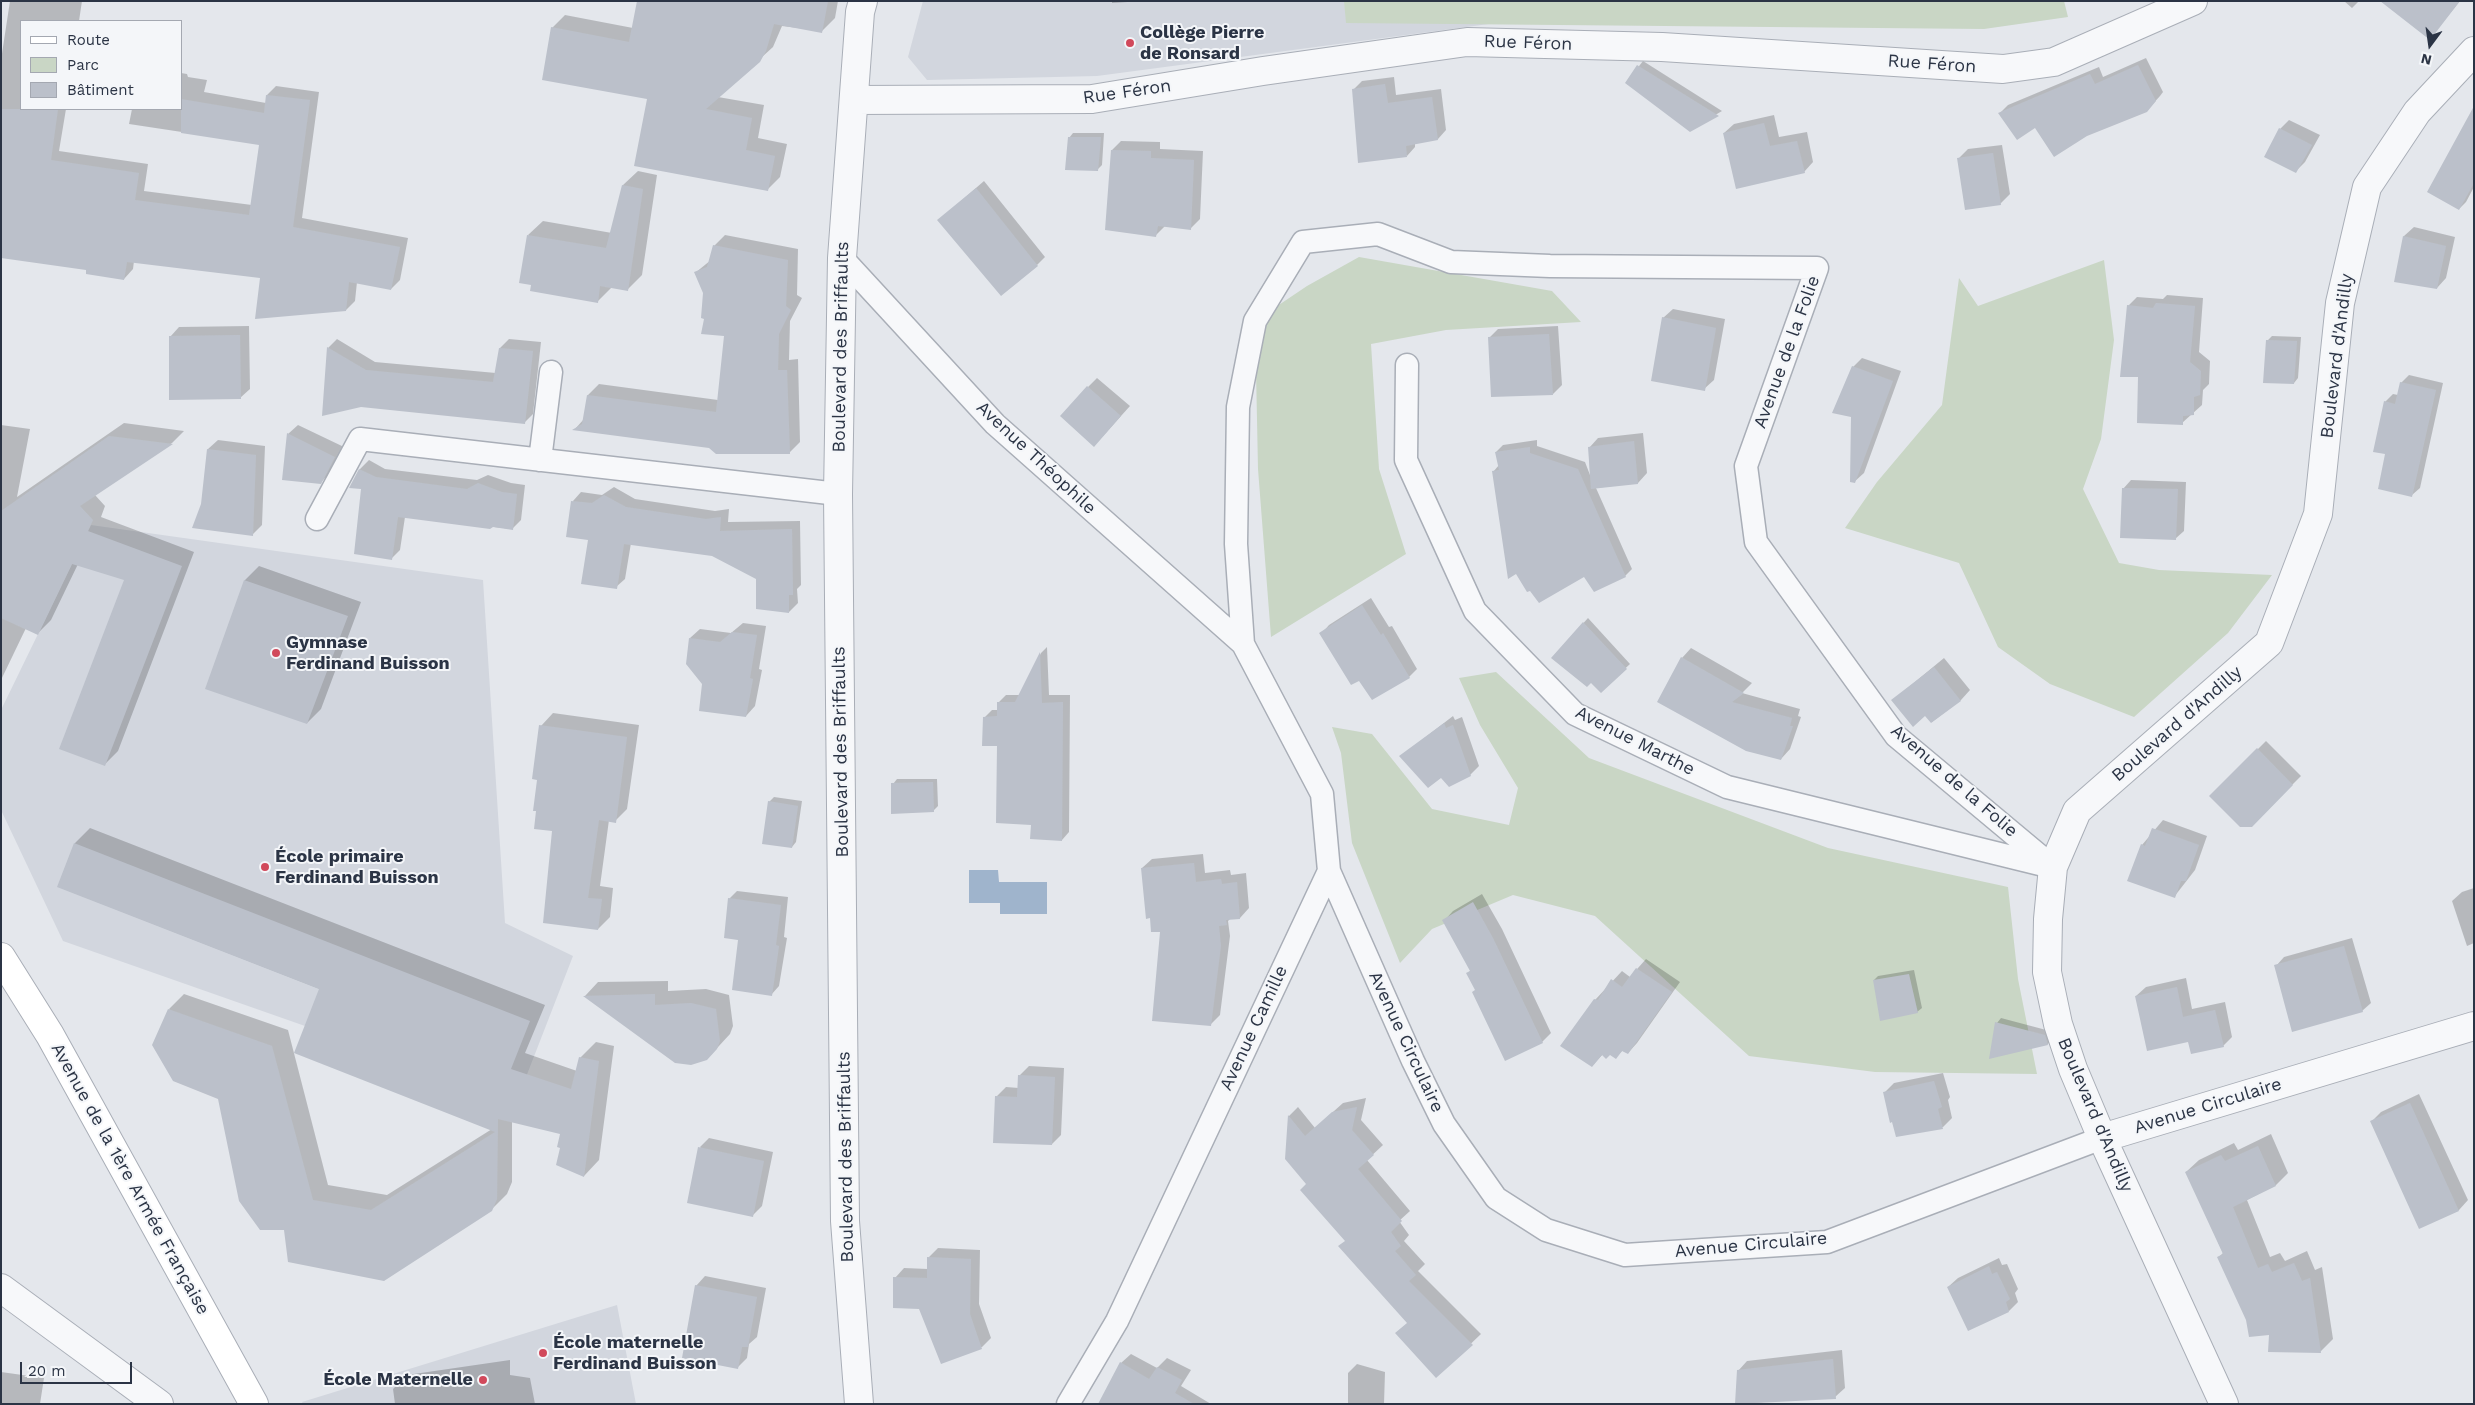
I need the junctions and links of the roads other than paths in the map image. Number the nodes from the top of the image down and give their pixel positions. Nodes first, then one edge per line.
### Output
1 (863, 1) edge
2 (2193, 1) edge
3 (2474, 51) edge
4 (854, 100) junction
5 (842, 258) junction
6 (1407, 365) dead end
7 (551, 372) dead end
8 (540, 460) junction
9 (838, 494) junction
10 (317, 518) dead end
11 (1243, 644) junction
12 (2053, 867) junction
13 (1329, 871) junction
14 (1, 957) edge
15 (2474, 1026) edge
16 (2102, 1138) junction
17 (1, 1288) edge
18 (159, 1404) edge
19 (254, 1404) edge
20 (860, 1404) edge
21 (1068, 1404) edge
22 (2224, 1404) edge

1 - 4 street, Boulevard des Briffaults
2 - 4 street, Rue Féron
3 - 12 street, Boulevard d'Andilly
4 - 5 street, Boulevard des Briffaults
5 - 9 street, Boulevard des Briffaults
5 - 11 lane, Avenue Théophile
6 - 12 lane, Avenue Marthe
7 - 8 lane
8 - 9 lane
8 - 10 lane
9 - 20 street, Boulevard des Briffaults
11 - 12 lane, Avenue de la Folie
11 - 13 lane
12 - 16 street, Boulevard d'Andilly
13 - 16 lane, Avenue Circulaire
13 - 21 lane, Avenue Camille
14 - 19 main road, Avenue de la 1ère Armée Française
15 - 16 street, Avenue Circulaire
16 - 22 street, Boulevard d'Andilly
17 - 18 street

